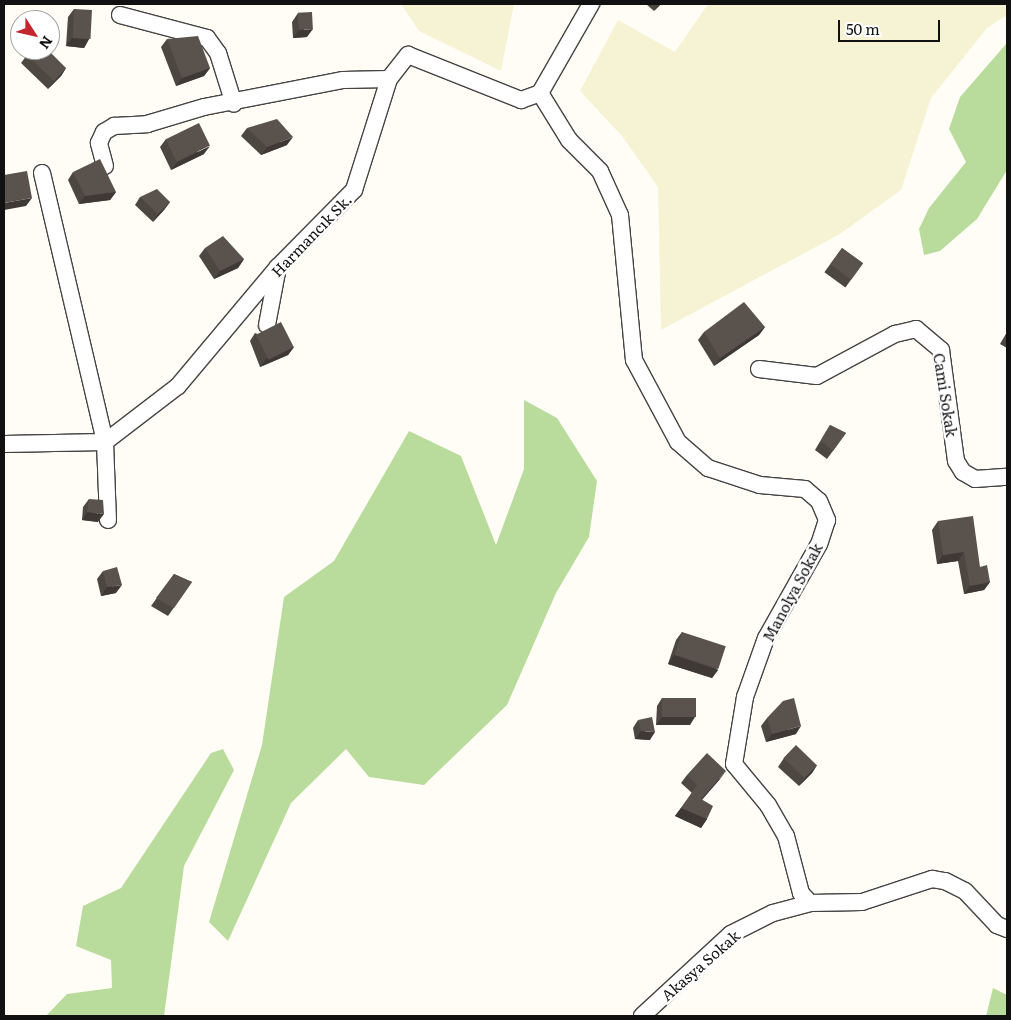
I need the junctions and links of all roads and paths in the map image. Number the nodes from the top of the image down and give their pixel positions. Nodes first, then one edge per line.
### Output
1 (591, 4) edge
2 (120, 15) dead end
3 (389, 79) junction
4 (540, 93) junction
5 (234, 104) junction
6 (105, 166) edge
7 (42, 173) dead end
8 (278, 267) junction
9 (267, 325) dead end
10 (759, 369) dead end
11 (105, 442) junction
12 (4, 444) edge
13 (1007, 477) edge
14 (108, 520) dead end
15 (810, 903) junction
16 (1007, 929) edge
17 (642, 1016) edge

1 - 4 street
2 - 5 street
3 - 4 street, Harmancık Sk.
3 - 5 street
3 - 8 street, Harmancık Sk.
4 - 15 street, Manolya Sokak
5 - 6 street
7 - 11 street
8 - 9 street
8 - 11 street, Harmancık Sk.
10 - 13 street, Cami Sokak
11 - 12 street
11 - 14 street
15 - 16 street, Akasya Sokak
15 - 17 street, Akasya Sokak

